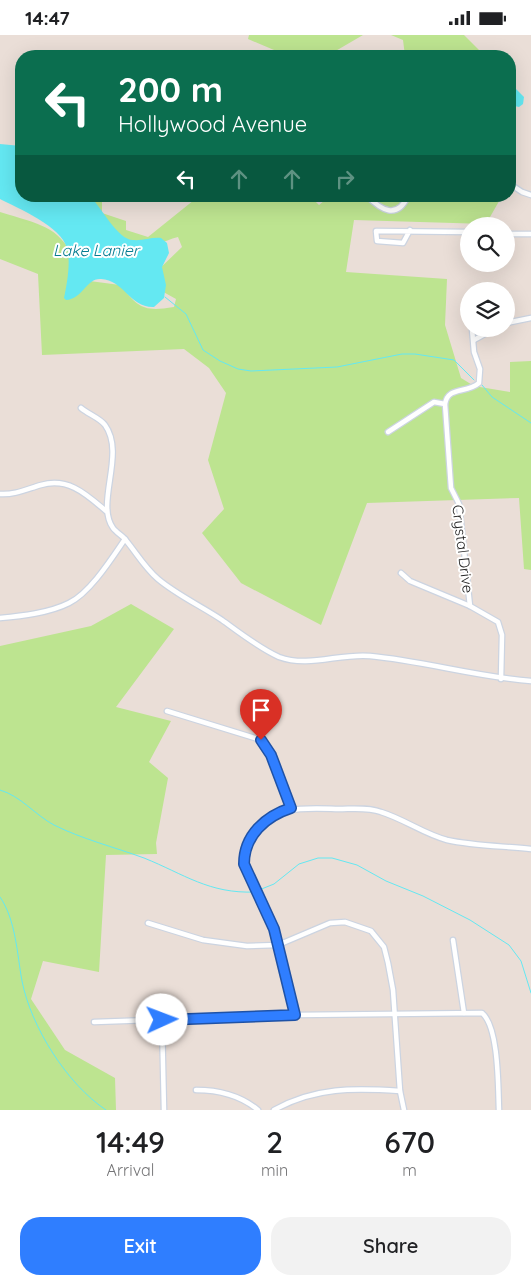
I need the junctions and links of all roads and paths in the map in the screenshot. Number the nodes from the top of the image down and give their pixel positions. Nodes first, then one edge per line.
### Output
1 (516, 188) edge
2 (531, 195) edge
3 (373, 202) edge
4 (405, 202) edge
5 (410, 230) junction
6 (460, 232) edge
7 (515, 234) edge
8 (531, 235) edge
9 (531, 318) edge
10 (515, 321) edge
11 (473, 337) edge
12 (479, 337) edge
13 (474, 340) junction
14 (445, 404) junction
15 (81, 408) dead end
16 (388, 432) dead end
17 (0, 494) edge
18 (106, 511) junction
19 (125, 539) junction
20 (402, 573) dead end
21 (470, 606) junction
22 (0, 618) edge
23 (501, 679) junction
24 (531, 681) edge
25 (167, 711) dead end
26 (291, 808) junction
27 (531, 849) edge
28 (148, 923) dead end
29 (452, 940) dead end
30 (278, 945) junction
31 (464, 1013) junction
32 (393, 1014) junction
33 (295, 1015) junction
34 (162, 1020) junction
35 (94, 1022) dead end
36 (196, 1090) dead end
37 (400, 1091) junction
38 (164, 1110) edge
39 (258, 1110) edge
40 (274, 1110) edge
41 (404, 1110) edge
42 (499, 1110) edge

1 - 2 street
3 - 4 street
5 - 5 street
5 - 6 street
7 - 8 street
9 - 10 street
11 - 13 street
12 - 13 street
13 - 14 street
14 - 16 street
14 - 21 street, Crystal Drive
15 - 18 street
17 - 18 street
18 - 19 street
19 - 22 street
19 - 23 street
20 - 21 street
21 - 23 street
23 - 24 street
25 - 26 street
26 - 27 street
26 - 30 street
28 - 30 street
29 - 31 street
30 - 32 street
30 - 33 street
31 - 32 street
31 - 42 street
32 - 33 street
32 - 37 street
33 - 34 street
34 - 35 street
34 - 38 street
36 - 39 street
37 - 40 street
37 - 41 street

